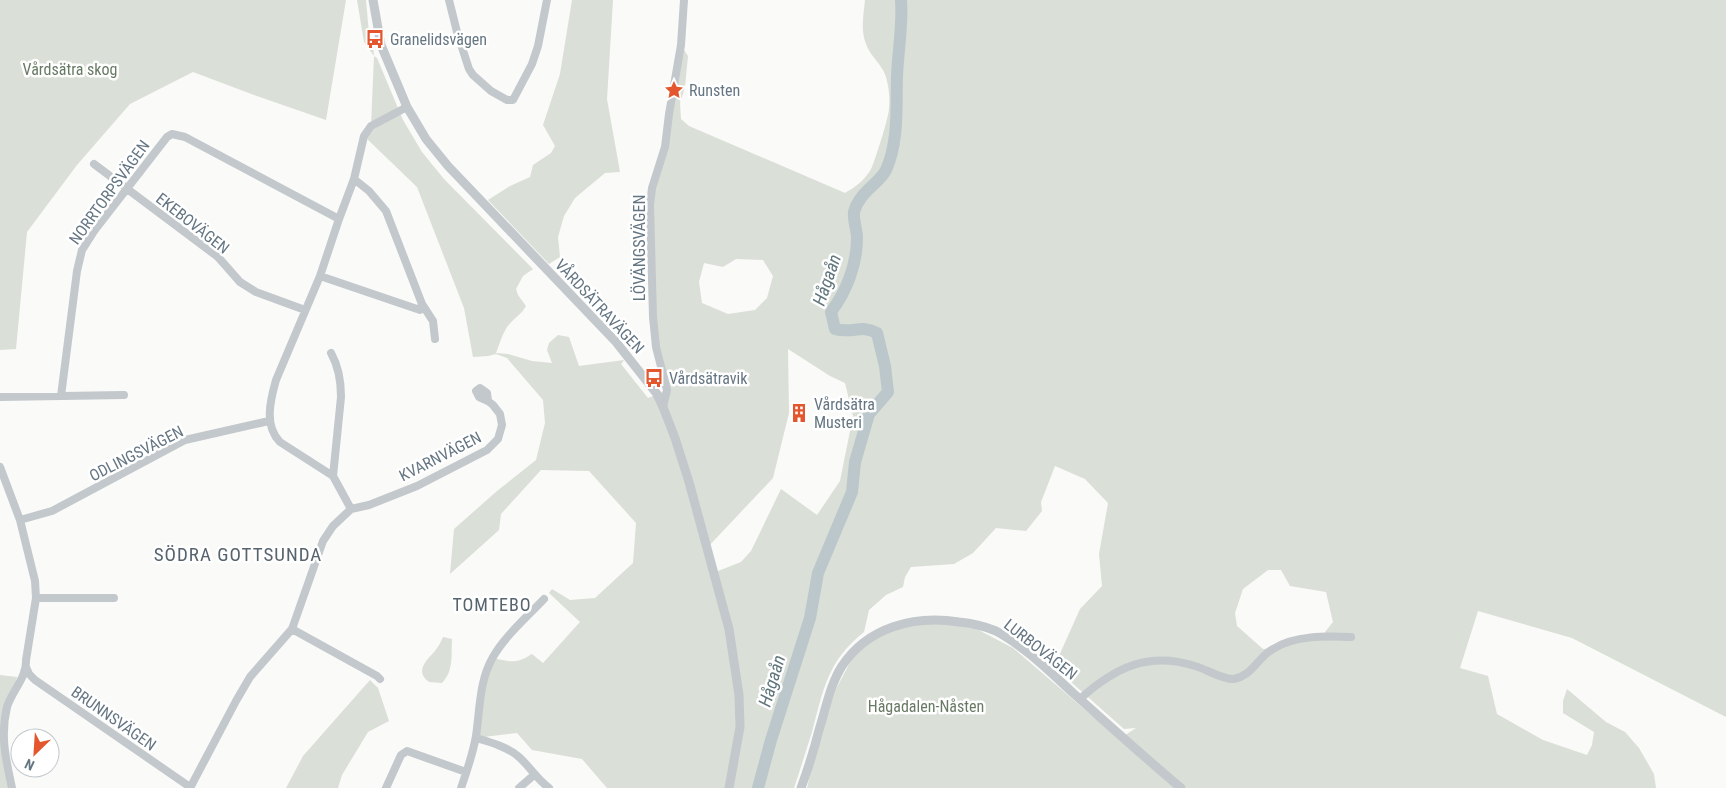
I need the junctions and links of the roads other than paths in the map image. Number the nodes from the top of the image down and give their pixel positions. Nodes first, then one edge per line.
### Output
1 (373, 0) edge
2 (449, 0) edge
3 (547, 0) edge
4 (684, 0) edge
5 (408, 107) junction
6 (94, 164) dead end
7 (354, 179) junction
8 (127, 189) junction
9 (339, 219) junction
10 (320, 276) junction
11 (422, 304) junction
12 (305, 310) junction
13 (435, 339) dead end
14 (331, 353) dead end
15 (124, 395) dead end
16 (61, 396) junction
17 (0, 397) edge
18 (488, 401) dead end
19 (663, 407) junction
20 (269, 421) junction
21 (0, 467) edge
22 (333, 476) junction
23 (351, 509) junction
24 (20, 520) junction
25 (36, 598) junction
26 (114, 598) dead end
27 (544, 599) dead end
28 (292, 629) junction
29 (1351, 637) dead end
30 (26, 667) junction
31 (380, 679) dead end
32 (1080, 699) junction
33 (476, 738) junction
34 (466, 772) junction
35 (534, 774) junction
36 (12, 788) edge
37 (190, 788) edge
38 (386, 788) edge
39 (461, 788) edge
40 (519, 788) edge
41 (549, 788) edge
42 (729, 788) edge
43 (802, 788) edge
44 (1181, 788) edge

1 - 5 street, VÅRDSÄTRAVÄGEN
2 - 3 street
4 - 19 street, LÖVÄNGSVÄGEN
5 - 7 street
5 - 19 street, VÅRDSÄTRAVÄGEN
6 - 8 street, EKEBOVÄGEN
7 - 9 street
7 - 11 street
8 - 9 street, NORRTORPSVÄGEN
8 - 12 street, EKEBOVÄGEN
8 - 16 street, NORRTORPSVÄGEN
9 - 10 street
10 - 11 street
10 - 12 street
11 - 13 street
12 - 20 street
14 - 22 street
15 - 16 street
16 - 17 street
18 - 23 street, KVARNVÄGEN
19 - 42 street, VÅRDSÄTRAVÄGEN
20 - 22 street
20 - 24 street, ODLINGSVÄGEN
21 - 24 street
22 - 23 street
23 - 28 street
24 - 25 street
25 - 26 street
25 - 30 street
27 - 33 street
28 - 31 street
28 - 37 street
29 - 32 street
30 - 36 street
30 - 37 street, BRUNNSVÄGEN
32 - 43 street, LURBOVÄGEN
32 - 44 street, LURBOVÄGEN
33 - 34 street
33 - 35 street
34 - 38 street
34 - 39 street
35 - 40 street
35 - 41 street

